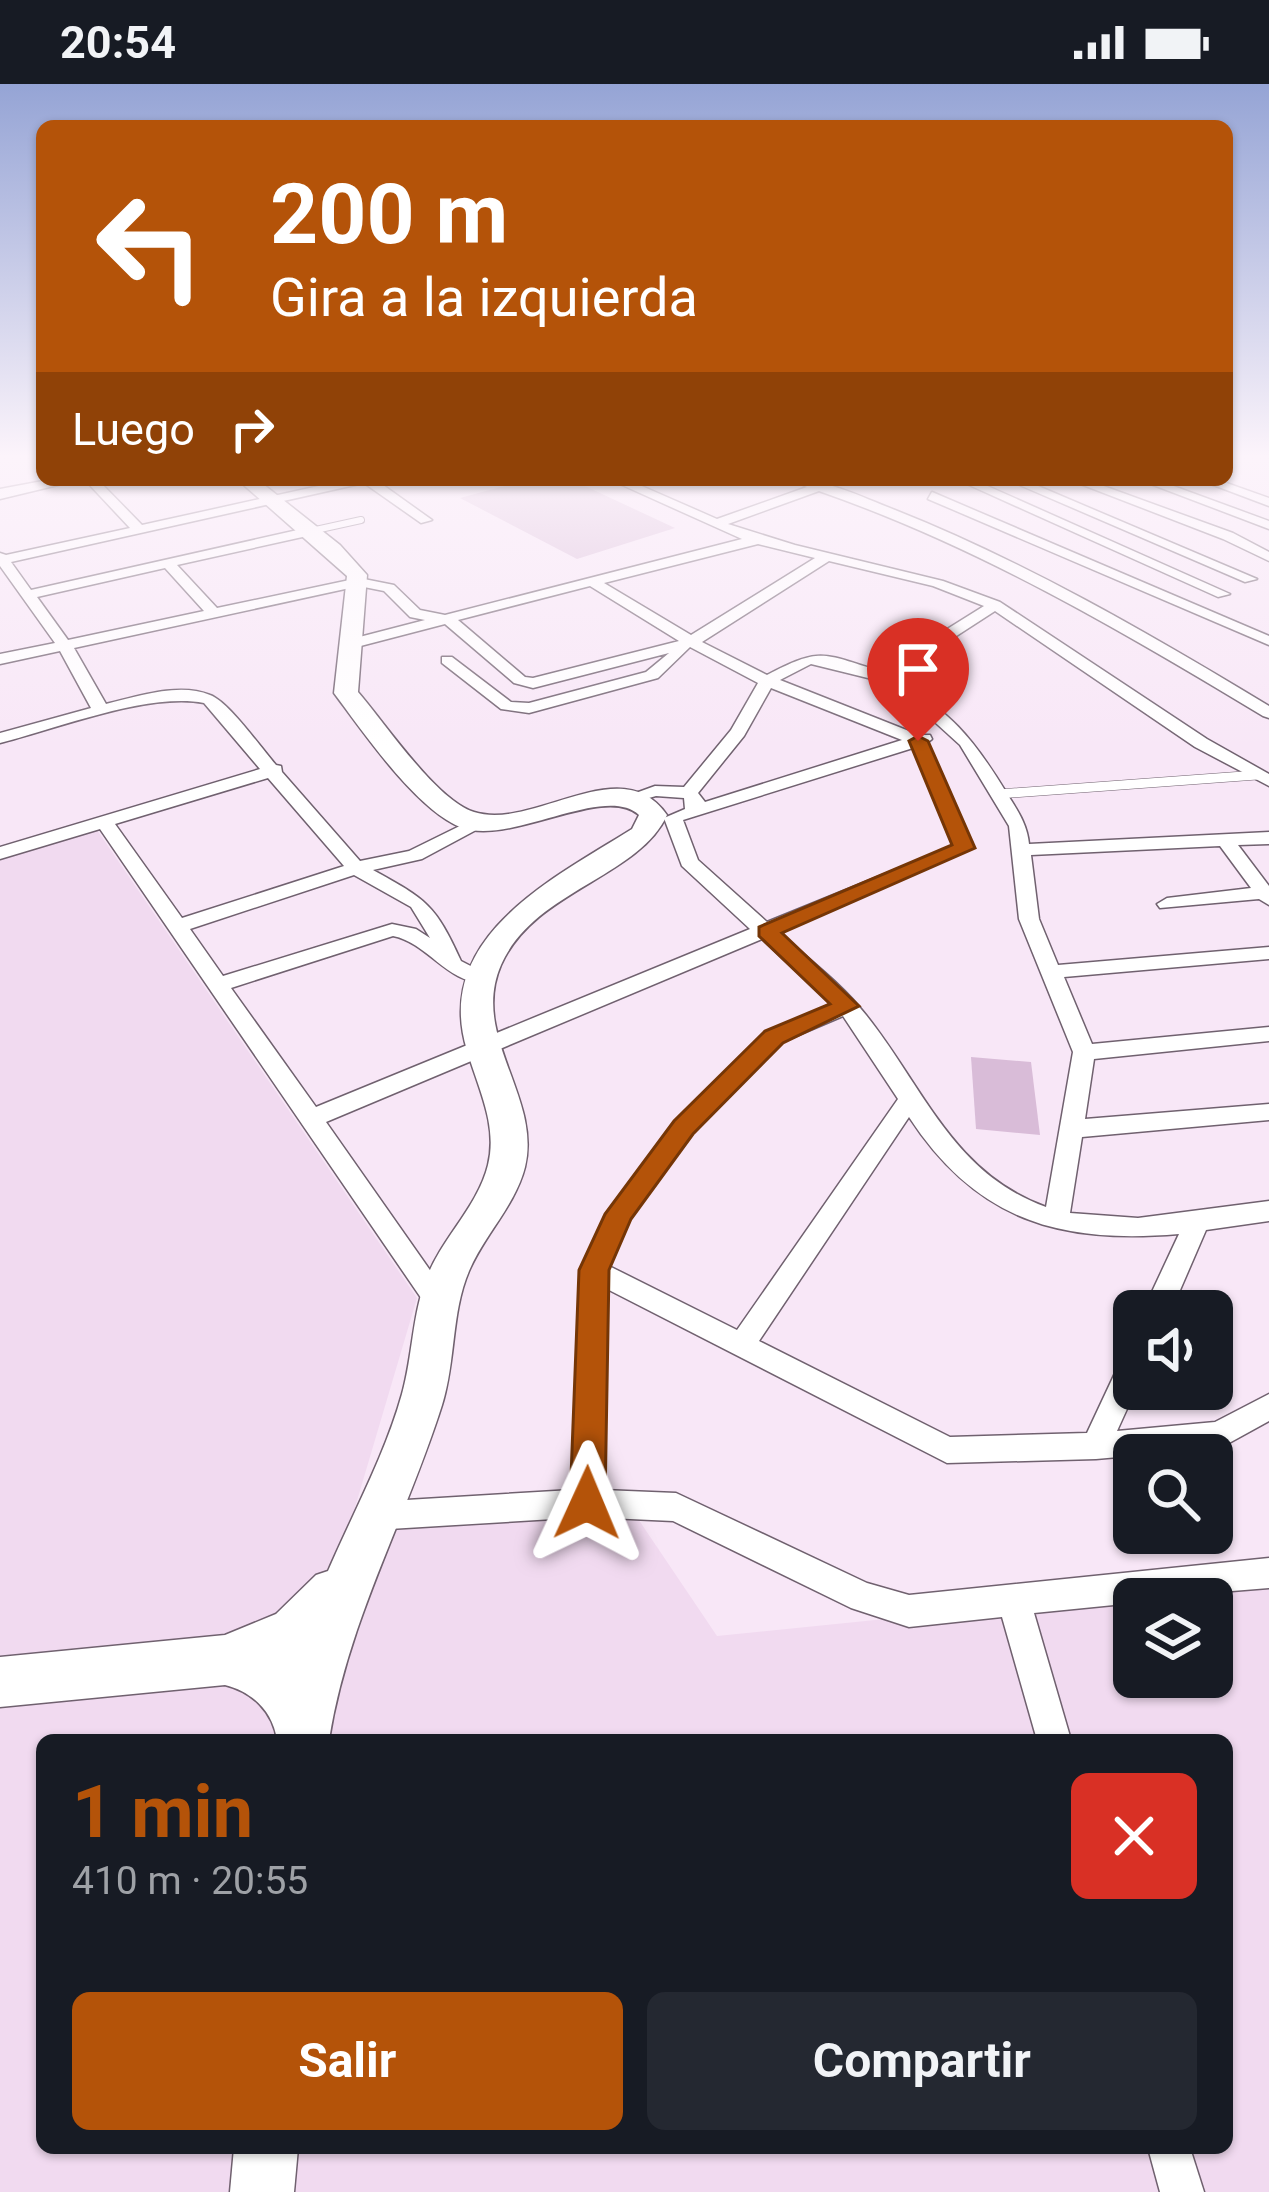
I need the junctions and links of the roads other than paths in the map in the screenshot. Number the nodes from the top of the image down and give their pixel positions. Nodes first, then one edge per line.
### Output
1 (34, 551) edge
2 (226, 551) edge
3 (335, 551) edge
4 (709, 551) edge
5 (813, 551) edge
6 (975, 551) edge
7 (1061, 551) edge
8 (1125, 551) edge
9 (1184, 551) edge
10 (830, 555) junction
11 (2, 558) edge
12 (169, 565) junction
13 (1250, 579) dead end
14 (359, 582) junction
15 (593, 582) junction
16 (1223, 594) dead end
17 (29, 595) junction
18 (995, 605) junction
19 (214, 614) junction
20 (448, 620) junction
21 (1269, 641) edge
22 (689, 643) junction
23 (349, 644) junction
24 (65, 646) junction
25 (0, 659) edge
26 (447, 660) dead end
27 (882, 677) junction
28 (767, 682) junction
29 (102, 712) junction
30 (1269, 713) edge
31 (955, 728) junction
32 (0, 738) edge
33 (918, 741) junction
34 (274, 770) junction
35 (1263, 778) edge
36 (998, 794) junction
37 (664, 808) junction
38 (104, 820) junction
39 (482, 822) junction
40 (1269, 838) edge
41 (1225, 840) junction
42 (1021, 850) junction
43 (0, 853) edge
44 (356, 868) junction
45 (1267, 894) edge
46 (1167, 904) dead end
47 (175, 927) junction
48 (767, 932) junction
49 (1269, 953) edge
50 (446, 958) junction
51 (1048, 972) junction
52 (481, 977) junction
53 (221, 984) junction
54 (847, 1006) junction
55 (1269, 1034) edge
56 (481, 1051) junction
57 (1084, 1052) junction
58 (911, 1097) junction
59 (1269, 1112) edge
60 (315, 1117) junction
61 (1071, 1129) junction
62 (1269, 1210) edge
63 (1056, 1221) junction
64 (1197, 1222) junction
65 (594, 1270) junction
66 (1166, 1290) edge
67 (440, 1303) junction
68 (742, 1344) junction
69 (1269, 1406) edge
70 (1113, 1408) edge
71 (1096, 1446) junction
72 (587, 1503) junction
73 (373, 1516) junction
74 (1269, 1574) edge
75 (344, 1581) junction
76 (1014, 1600) junction
77 (224, 1660) junction
78 (0, 1682) edge
79 (301, 1734) edge
80 (304, 1734) edge
81 (1052, 1734) edge
82 (265, 2154) edge
83 (1171, 2154) edge
84 (262, 2192) edge
85 (1181, 2192) edge

1 - 11 street
2 - 12 street
3 - 14 main road
4 - 15 street
5 - 10 street
6 - 30 street
7 - 21 street
8 - 16 street
9 - 13 street
10 - 18 street
10 - 22 street
11 - 17 street
12 - 17 street
12 - 19 street
14 - 19 street
14 - 20 street
14 - 23 main road
15 - 20 street
15 - 22 street
17 - 24 street
18 - 27 street
18 - 35 street
19 - 24 street
20 - 22 street
20 - 23 street
22 - 26 street
22 - 28 street
23 - 39 main road
24 - 25 street
24 - 29 street
27 - 28 street
27 - 31 street
28 - 33 street
28 - 37 street
29 - 32 street
29 - 34 street
31 - 33 street
31 - 36 street
33 - 37 street
33 - 48 street
34 - 38 street
34 - 44 street
35 - 36 lane
36 - 42 street
37 - 39 main road
37 - 48 street
37 - 52 main road
38 - 43 street
38 - 47 street
39 - 44 street
40 - 41 street
41 - 42 street
41 - 45 street
42 - 51 street
44 - 47 street
44 - 50 street
45 - 46 street
47 - 53 street
48 - 54 street
48 - 56 street
49 - 51 street
50 - 52 street
50 - 53 street
51 - 57 street
52 - 56 main road
53 - 60 street
54 - 58 street
54 - 65 street
55 - 57 street
56 - 60 street
56 - 67 main road
57 - 61 street
58 - 63 street
58 - 68 street
59 - 61 street
60 - 67 street
61 - 63 street
62 - 64 street
63 - 64 street
64 - 66 street
65 - 68 street
65 - 72 street
67 - 73 main road
68 - 71 street
69 - 71 street
70 - 71 street
72 - 73 street
72 - 76 street
73 - 75 main road
74 - 76 street
75 - 77 main road
75 - 80 main road
76 - 81 street
77 - 78 main road
77 - 79 main road
82 - 84 main road
83 - 85 street

